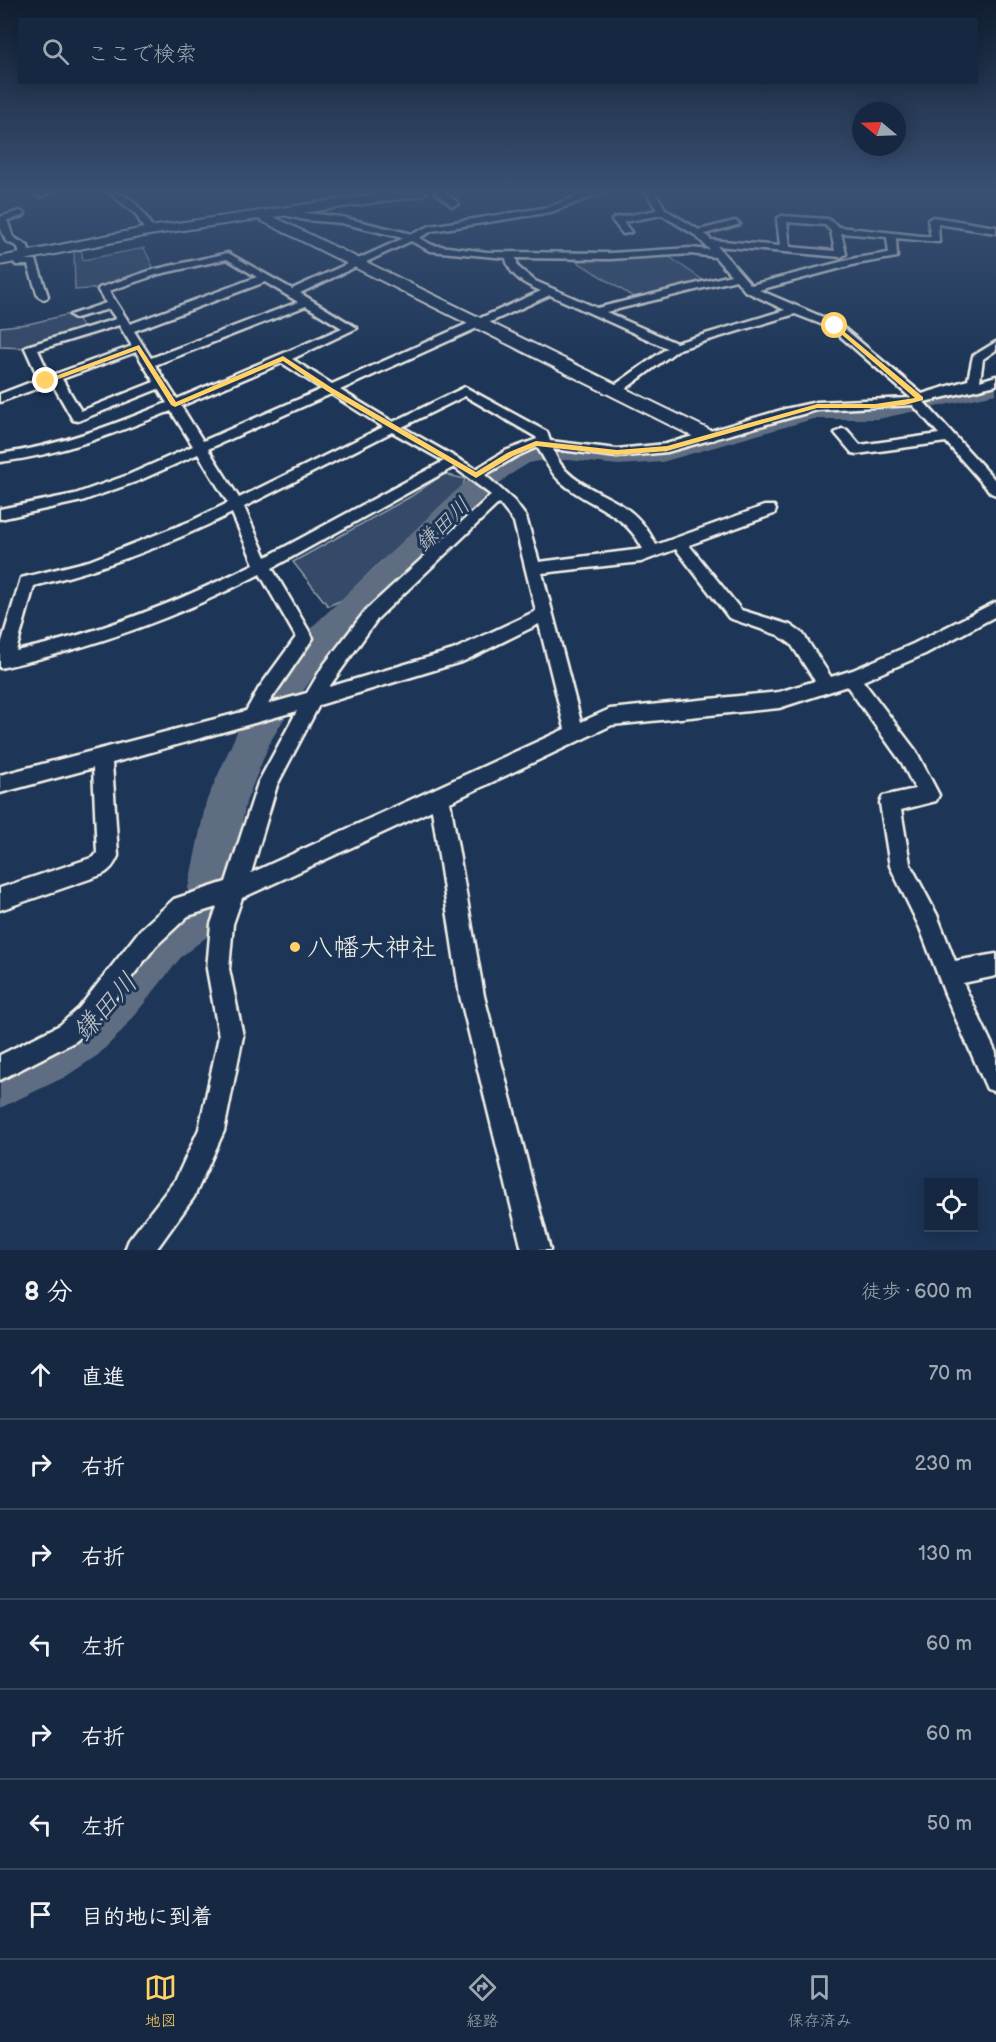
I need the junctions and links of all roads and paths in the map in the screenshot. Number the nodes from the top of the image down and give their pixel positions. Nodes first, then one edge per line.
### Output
1 (22, 250) edge
2 (53, 250) edge
3 (331, 250) edge
4 (379, 250) edge
5 (454, 250) edge
6 (687, 250) edge
7 (694, 250) edge
8 (715, 250) edge
9 (800, 250) edge
10 (840, 250) edge
11 (893, 250) edge
12 (718, 254) junction
13 (511, 256) junction
14 (20, 257) junction
15 (0, 261) edge
16 (355, 262) junction
17 (737, 277) junction
18 (265, 278) junction
19 (749, 289) junction
20 (549, 292) junction
21 (292, 293) junction
22 (43, 296) dead end
23 (307, 302) junction
24 (112, 305) junction
25 (795, 310) junction
26 (594, 312) junction
27 (75, 315) dead end
28 (477, 324) junction
29 (125, 325) junction
30 (996, 345) edge
31 (139, 347) junction
32 (675, 347) junction
33 (283, 358) junction
34 (148, 363) junction
35 (50, 380) junction
36 (996, 380) edge
37 (161, 383) junction
38 (967, 386) junction
39 (330, 390) junction
40 (616, 390) junction
41 (0, 398) edge
42 (918, 400) junction
43 (175, 405) junction
44 (392, 426) junction
45 (842, 433) dead end
46 (707, 436) junction
47 (949, 437) junction
48 (545, 445) junction
49 (201, 447) junction
50 (0, 458) edge
51 (453, 462) junction
52 (476, 475) junction
53 (996, 490) edge
54 (499, 495) junction
55 (236, 505) junction
56 (769, 510) dead end
57 (0, 514) edge
58 (678, 543) junction
59 (652, 552) junction
60 (262, 565) junction
61 (533, 568) junction
62 (994, 613) edge
63 (544, 614) junction
64 (3, 661) edge
65 (851, 678) junction
66 (827, 685) junction
67 (312, 700) junction
68 (252, 717) junction
69 (575, 732) junction
70 (102, 759) junction
71 (0, 784) edge
72 (440, 798) junction
73 (233, 891) junction
74 (0, 899) edge
75 (996, 965) edge
76 (949, 974) junction
77 (0, 1068) edge
78 (996, 1080) edge
79 (139, 1250) edge
80 (536, 1250) edge

1 - 14 street
2 - 14 street
3 - 16 street
4 - 16 street
5 - 13 street
6 - 13 street
7 - 12 street
8 - 12 street
9 - 10 street
11 - 19 street
12 - 17 street
13 - 20 street
14 - 15 street
14 - 22 street
16 - 21 street
16 - 28 street
17 - 19 street
17 - 26 street
18 - 21 street
18 - 24 street
18 - 29 street
19 - 25 street
20 - 26 street
20 - 28 street
21 - 23 street
23 - 33 street
23 - 34 street
24 - 27 street
24 - 29 street
25 - 32 street
25 - 42 street
26 - 32 street
28 - 39 street
28 - 40 street
29 - 31 street
29 - 35 street
30 - 38 street
31 - 34 street
31 - 35 street
32 - 40 street
33 - 39 street
33 - 43 street
34 - 37 street
35 - 37 street
35 - 41 street
36 - 38 street
37 - 43 street
38 - 42 street
39 - 44 street
39 - 49 street
40 - 46 street
42 - 46 street
42 - 47 street
43 - 49 street
43 - 50 street
44 - 48 street
44 - 51 street
44 - 55 street
45 - 47 street
46 - 48 street
47 - 53 street
48 - 52 street
48 - 59 street
49 - 55 street
49 - 57 street
51 - 52 street
51 - 60 street
52 - 54 street
54 - 61 street
54 - 67 street
55 - 60 street
55 - 64 street
56 - 58 street
58 - 59 street
58 - 66 street
59 - 61 street
60 - 64 street
60 - 68 street
61 - 63 street
62 - 65 street
63 - 67 street
63 - 69 street
65 - 66 street
65 - 76 street
66 - 69 street
67 - 68 street
67 - 73 street
68 - 70 street
69 - 72 street
70 - 71 street
70 - 74 street
72 - 73 street
72 - 80 street
73 - 77 street
73 - 79 street
75 - 76 street
76 - 78 street

